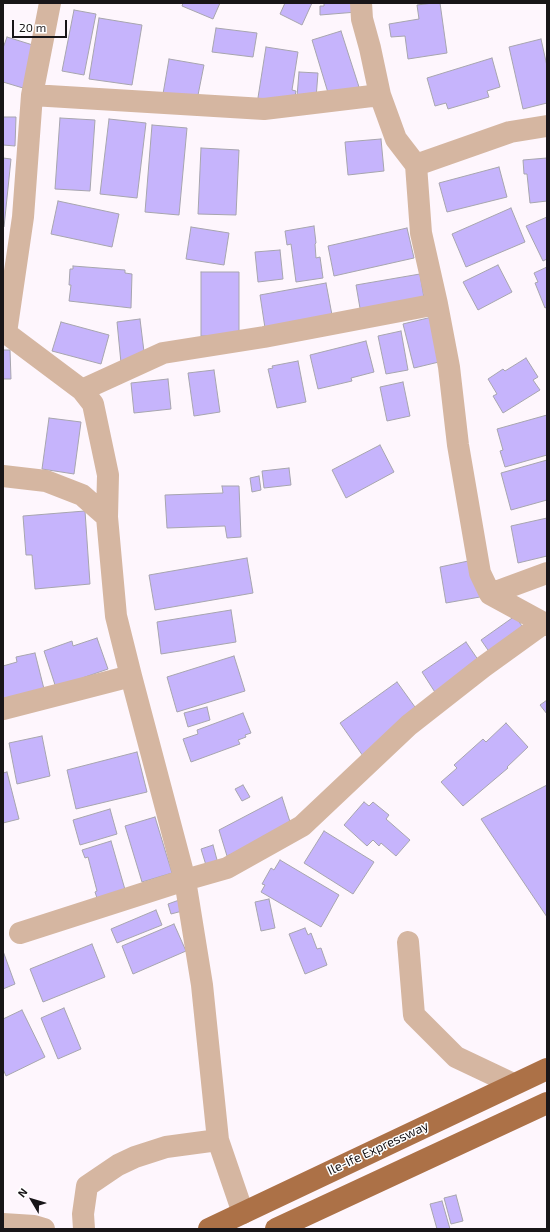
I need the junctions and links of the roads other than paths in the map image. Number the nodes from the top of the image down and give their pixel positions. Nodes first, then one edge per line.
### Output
1 (50, 3) edge
2 (361, 3) edge
3 (380, 95) junction
4 (32, 96) junction
5 (547, 126) edge
6 (416, 165) junction
7 (437, 304) junction
8 (5, 333) edge
9 (82, 390) junction
10 (3, 476) edge
11 (107, 517) junction
12 (547, 573) edge
13 (490, 594) junction
14 (545, 624) edge
15 (131, 676) junction
16 (3, 709) edge
17 (185, 880) junction
18 (20, 933) dead end
19 (408, 942) dead end
20 (547, 1069) edge
21 (513, 1084) junction
22 (547, 1103) edge
23 (218, 1140) junction
24 (243, 1213) junction
25 (3, 1224) edge
26 (44, 1229) edge
27 (84, 1229) edge
28 (209, 1229) edge
29 (276, 1229) edge

1 - 4 street
2 - 3 street
3 - 4 street
3 - 6 street
4 - 8 street
5 - 6 street
6 - 7 street
7 - 9 street
7 - 13 street
8 - 9 street
9 - 11 street
10 - 11 street
11 - 15 street
12 - 13 street
13 - 14 street
14 - 17 street
15 - 16 street
15 - 17 street
17 - 18 street
17 - 23 street
19 - 21 street
20 - 21 highway, Ile-Ife Expressway
21 - 24 highway, Ile-Ife Expressway
22 - 29 highway
23 - 24 street
23 - 27 street
24 - 28 highway, Ile-Ife Expressway
25 - 26 street

